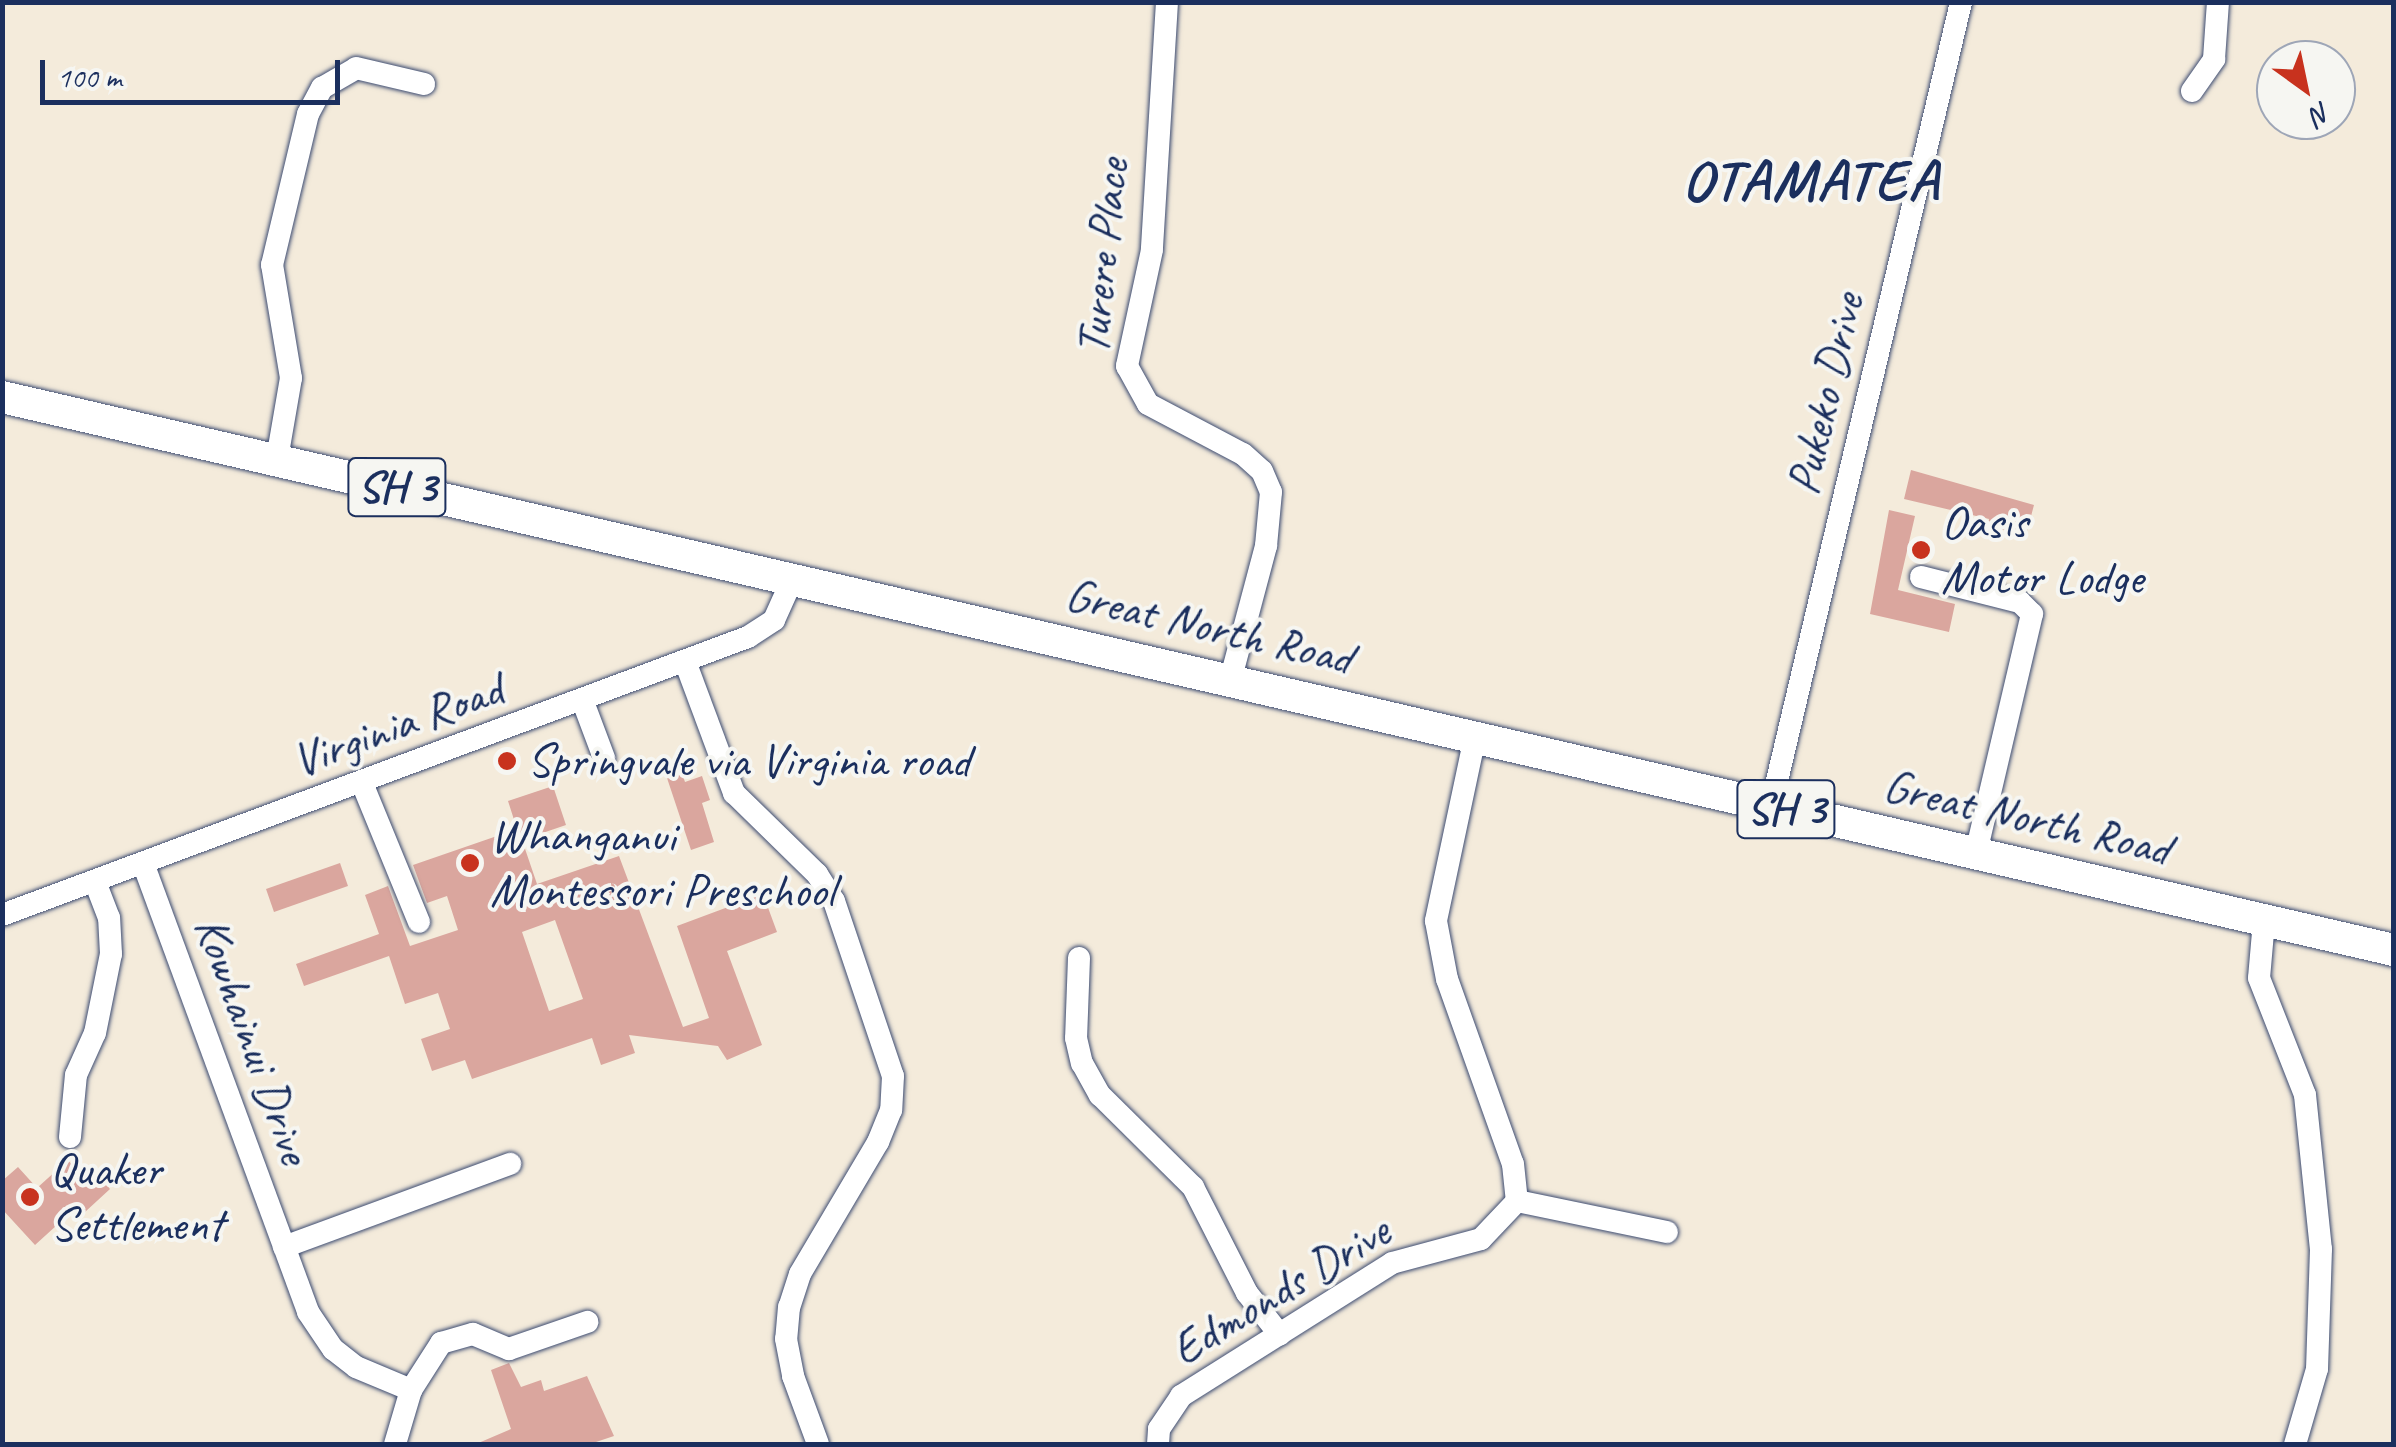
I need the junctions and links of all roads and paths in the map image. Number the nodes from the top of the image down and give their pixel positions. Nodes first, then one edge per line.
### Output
1 (1167, 2) edge
2 (1961, 2) edge
3 (2218, 2) edge
4 (424, 84) dead end
5 (2192, 91) dead end
6 (2, 397) edge
7 (278, 459) junction
8 (1921, 578) dead end
9 (792, 580) junction
10 (686, 664) junction
11 (1230, 682) junction
12 (583, 702) junction
13 (1475, 737) junction
14 (604, 758) dead end
15 (362, 784) junction
16 (1771, 806) junction
17 (1976, 853) junction
18 (143, 863) junction
19 (95, 882) junction
20 (2, 915) edge
21 (2264, 921) junction
22 (419, 922) dead end
23 (2394, 950) edge
24 (1079, 958) dead end
25 (70, 1138) dead end
26 (510, 1164) dead end
27 (1517, 1201) junction
28 (1668, 1232) dead end
29 (284, 1247) junction
30 (587, 1322) dead end
31 (1280, 1335) junction
32 (411, 1390) junction
33 (395, 1444) edge
34 (818, 1444) edge
35 (1158, 1444) edge
36 (2294, 1444) edge

1 - 11 street, Turere Place
2 - 16 street, Pukeko Drive
3 - 5 street
4 - 7 street
6 - 7 highway, Great North Road / SH 3
7 - 9 highway, Great North Road / SH 3
8 - 17 street
9 - 10 street, Virginia Road
9 - 11 highway, Great North Road / SH 3
10 - 12 street, Virginia Road
10 - 34 street
11 - 13 highway, Great North Road / SH 3
12 - 14 street
12 - 15 street, Virginia Road
13 - 16 highway, Great North Road / SH 3
13 - 27 street
15 - 18 street, Virginia Road
15 - 22 street
16 - 17 highway, Great North Road / SH 3
17 - 21 highway, Great North Road / SH 3
18 - 19 street, Virginia Road
18 - 29 street, Kowhainui Drive
19 - 20 street, Virginia Road
19 - 25 street
21 - 23 highway, Great North Road / SH 3
21 - 36 street
24 - 31 street
26 - 29 street
27 - 28 street
27 - 31 street, Edmonds Drive
29 - 32 street, Kowhainui Drive
30 - 32 street
31 - 35 street, Edmonds Drive
32 - 33 street

